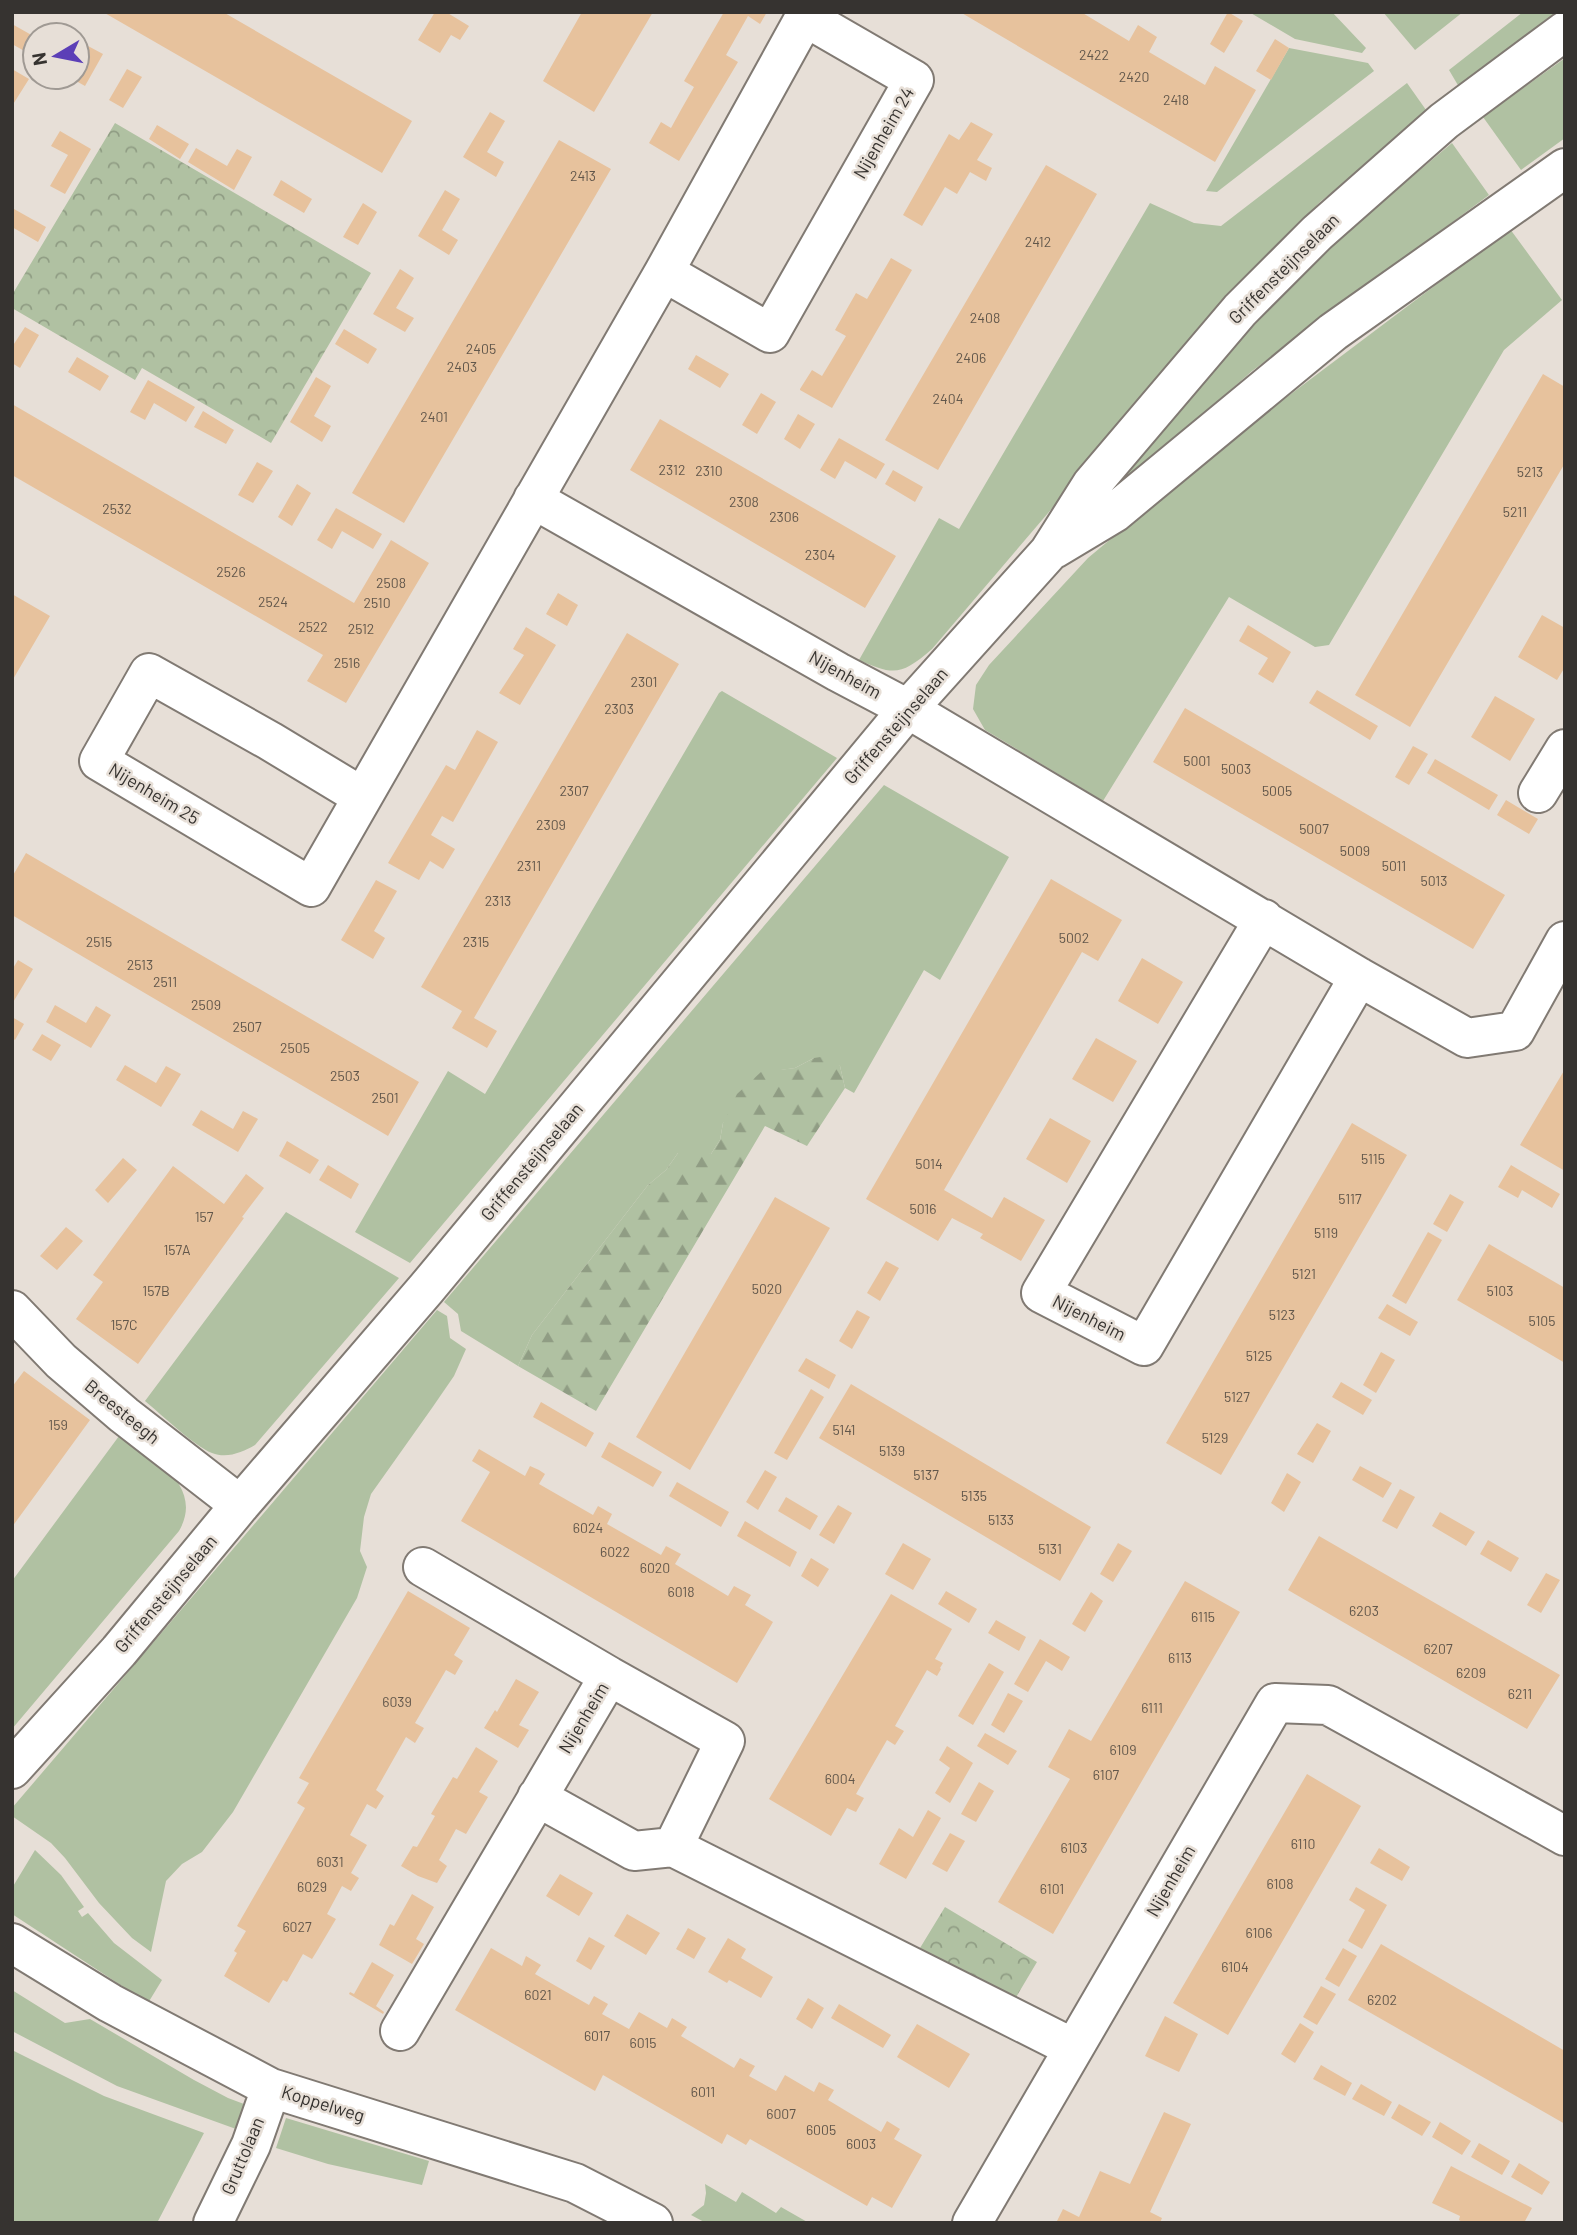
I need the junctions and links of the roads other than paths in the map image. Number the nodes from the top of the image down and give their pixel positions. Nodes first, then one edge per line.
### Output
1 (1565, 31) edge
2 (1565, 168) edge
3 (664, 272) junction
4 (533, 499) junction
5 (1049, 552) junction
6 (908, 709) junction
7 (1565, 749) edge
8 (1538, 793) dead end
9 (361, 796) junction
10 (1264, 919) junction
11 (1565, 942) edge
12 (1359, 977) junction
13 (12, 1310) edge
14 (240, 1505) junction
15 (423, 1567) dead end
16 (609, 1676) junction
17 (12, 1769) edge
18 (537, 1797) junction
19 (1565, 1836) edge
20 (673, 1847) junction
21 (12, 1943) edge
22 (400, 2031) dead end
23 (1073, 2048) junction
24 (271, 2088) junction
25 (213, 2223) edge
26 (653, 2223) edge
27 (972, 2223) edge

1 - 5 street, Griffensteijnselaan
2 - 5 street, Griffensteijnselaan
3 - 3 street, Nijenheim 24
3 - 4 street, Nijenheim 24
4 - 6 street, Nijenheim
4 - 9 street, Nijenheim 25
5 - 6 street, Griffensteijnselaan
6 - 10 street, Nijenheim
6 - 14 street, Griffensteijnselaan
7 - 8 street
9 - 9 street, Nijenheim 25
10 - 12 street, Nijenheim
10 - 12 street, Nijenheim
11 - 12 street, Nijenheim
13 - 14 street, Breesteegh
14 - 17 street, Griffensteijnselaan
15 - 16 street
16 - 18 street, Nijenheim
16 - 20 street, Nijenheim
18 - 20 street
18 - 22 street, Nijenheim
19 - 23 street, Nijenheim
20 - 23 street
21 - 24 street, Koppelweg
23 - 27 street, Nijenheim
24 - 25 street, Gruttolaan
24 - 26 street, Koppelweg

